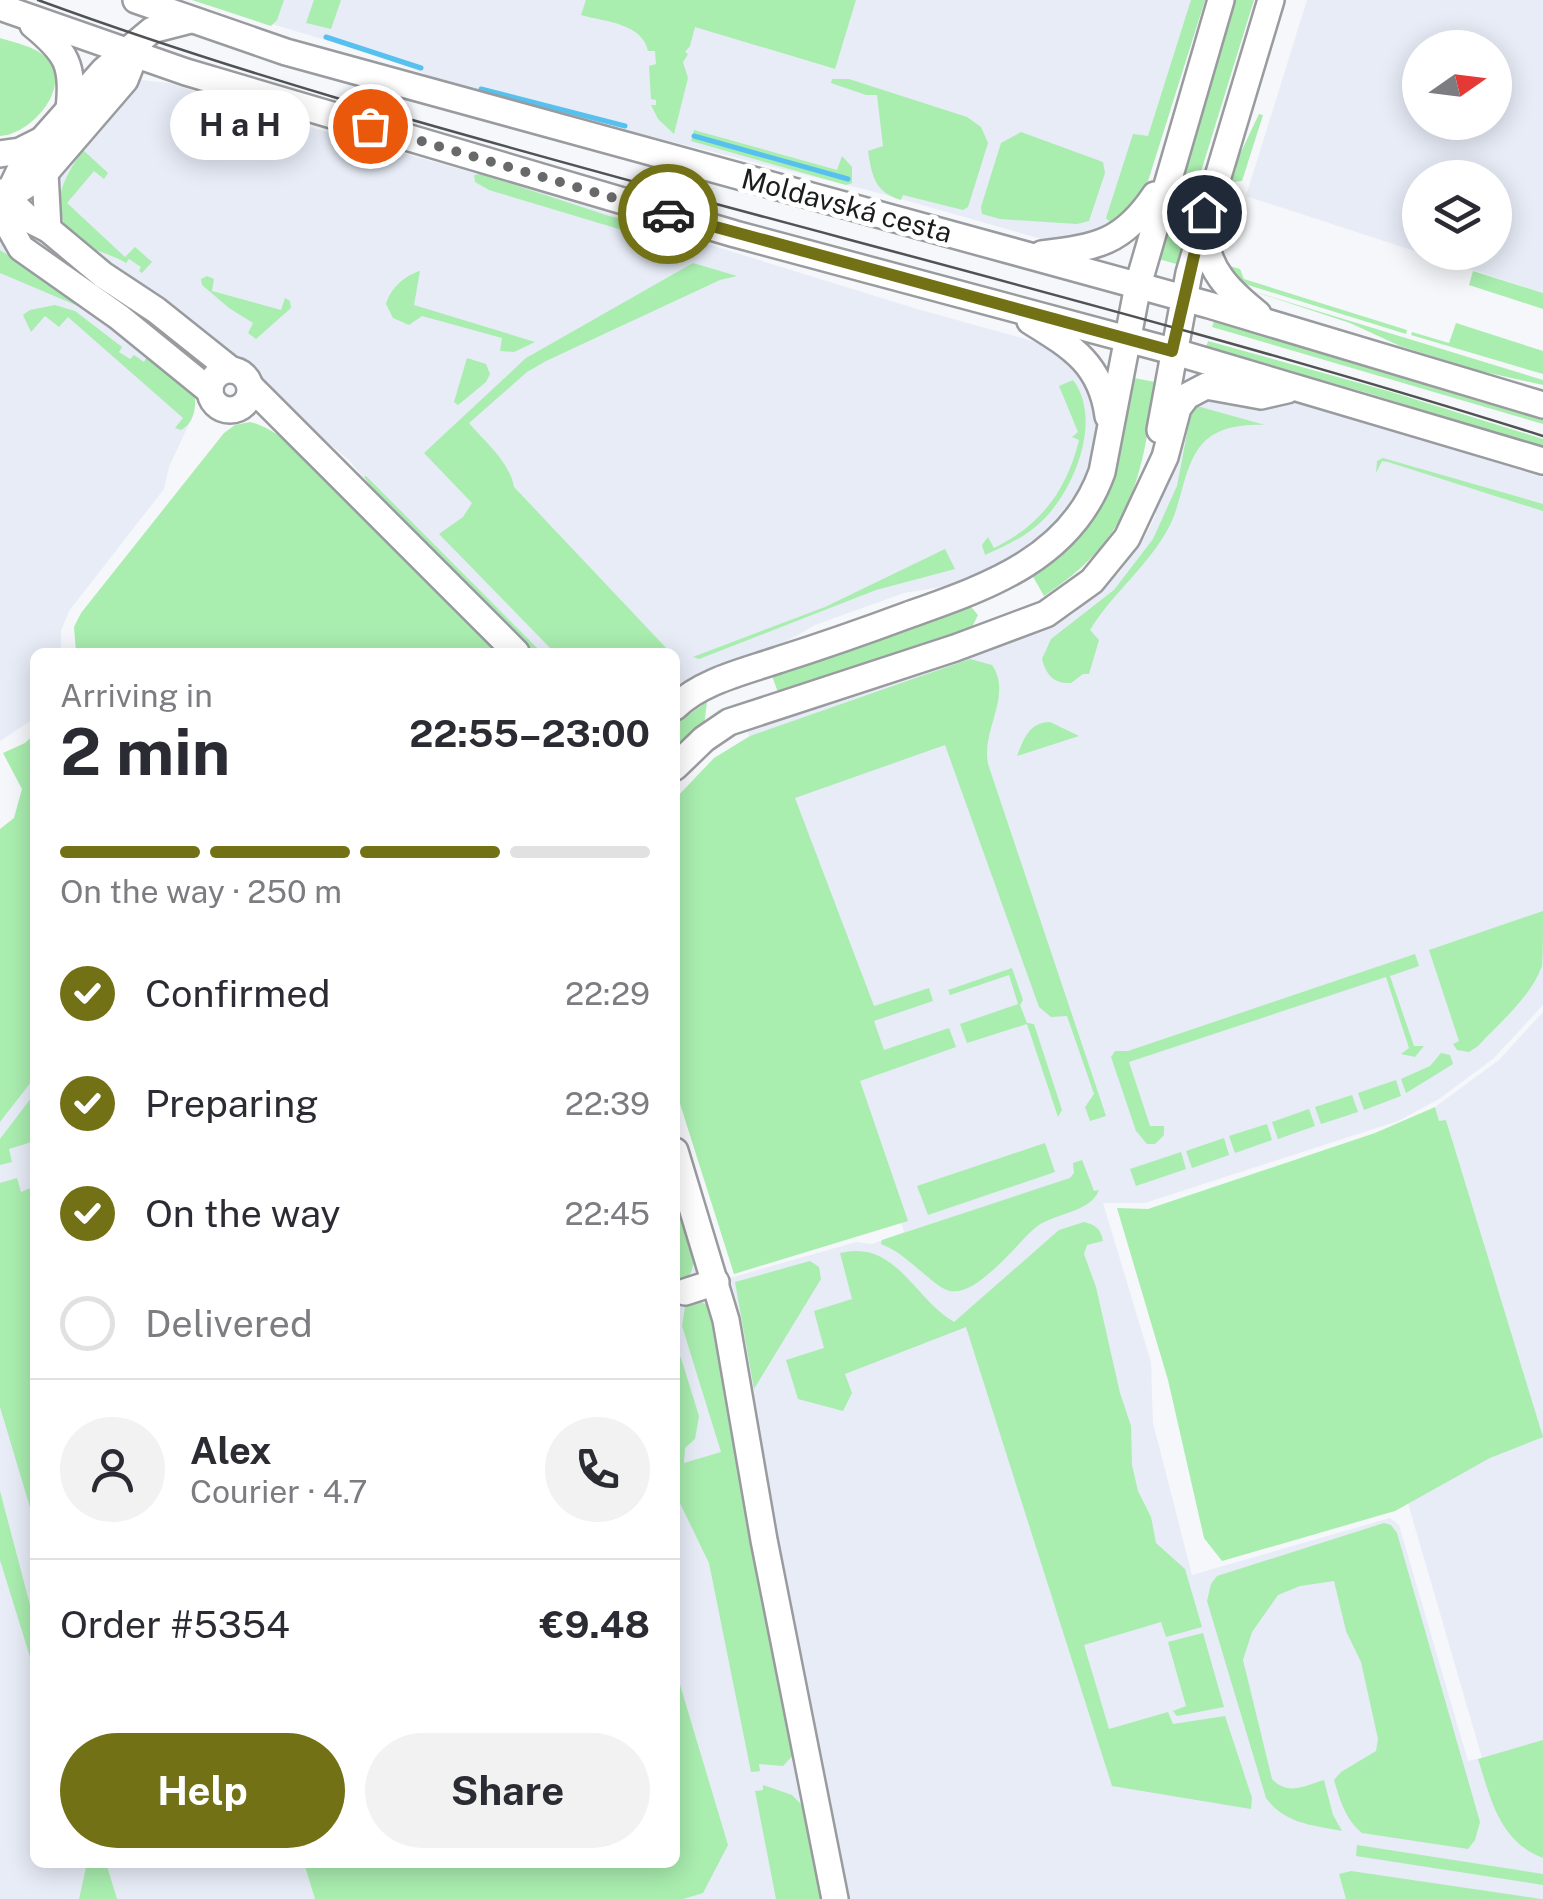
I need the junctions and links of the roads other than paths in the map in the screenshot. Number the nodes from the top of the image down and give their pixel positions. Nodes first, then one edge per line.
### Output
1 (133, 0) edge
2 (1221, 0) edge
3 (1271, 0) edge
4 (8, 10) edge
5 (192, 20) junction
6 (134, 48) junction
7 (186, 72) junction
8 (125, 80) junction
9 (70, 109) junction
10 (42, 140) junction
11 (0, 154) edge
12 (44, 173) junction
13 (1169, 174) junction
14 (3, 196) edge
15 (1204, 212) junction
16 (48, 230) junction
17 (1032, 256) junction
18 (1138, 285) junction
19 (1184, 298) junction
20 (1009, 307) junction
21 (1270, 323) junction
22 (1125, 339) junction
23 (1172, 351) junction
24 (230, 369) junction
25 (1291, 388) junction
26 (210, 391) junction
27 (245, 398) junction
28 (1543, 405) edge
29 (1109, 449) junction
30 (1543, 460) edge
31 (1152, 486) junction
32 (512, 648) edge
33 (680, 704) edge
34 (680, 761) edge
35 (680, 1166) edge
36 (716, 1282) junction
37 (685, 1292) dead end
38 (835, 1899) edge

1 - 5 street, Moldavská cesta
1 - 6 street
2 - 13 street
3 - 15 street
4 - 6 street, Moldavská cesta
4 - 9 street
5 - 6 street
5 - 17 street, Moldavská cesta
6 - 7 street, Moldavská cesta
6 - 8 street
6 - 9 street
7 - 8 street
7 - 20 street, Moldavská cesta
8 - 12 street
9 - 10 street
10 - 11 street
10 - 14 street
12 - 14 street
12 - 16 street
13 - 17 street
13 - 18 street
14 - 16 street
14 - 26 street
15 - 19 street
15 - 21 street, Moldavská cesta
16 - 24 street
17 - 18 street, Moldavská cesta
18 - 19 street, Moldavská cesta
18 - 22 street
19 - 21 street, Moldavská cesta
19 - 23 street
20 - 22 street, Moldavská cesta
20 - 29 street, Moldavská cesta
21 - 28 street, Moldavská cesta
22 - 23 street, Moldavská cesta
22 - 29 street
23 - 25 street, Moldavská cesta
23 - 31 street
24 - 26 street
24 - 27 street
25 - 30 street, Moldavská cesta
25 - 31 street, Moldavská cesta
26 - 27 street
27 - 32 street
29 - 33 street
31 - 34 street
35 - 36 street
36 - 37 street
36 - 38 street

